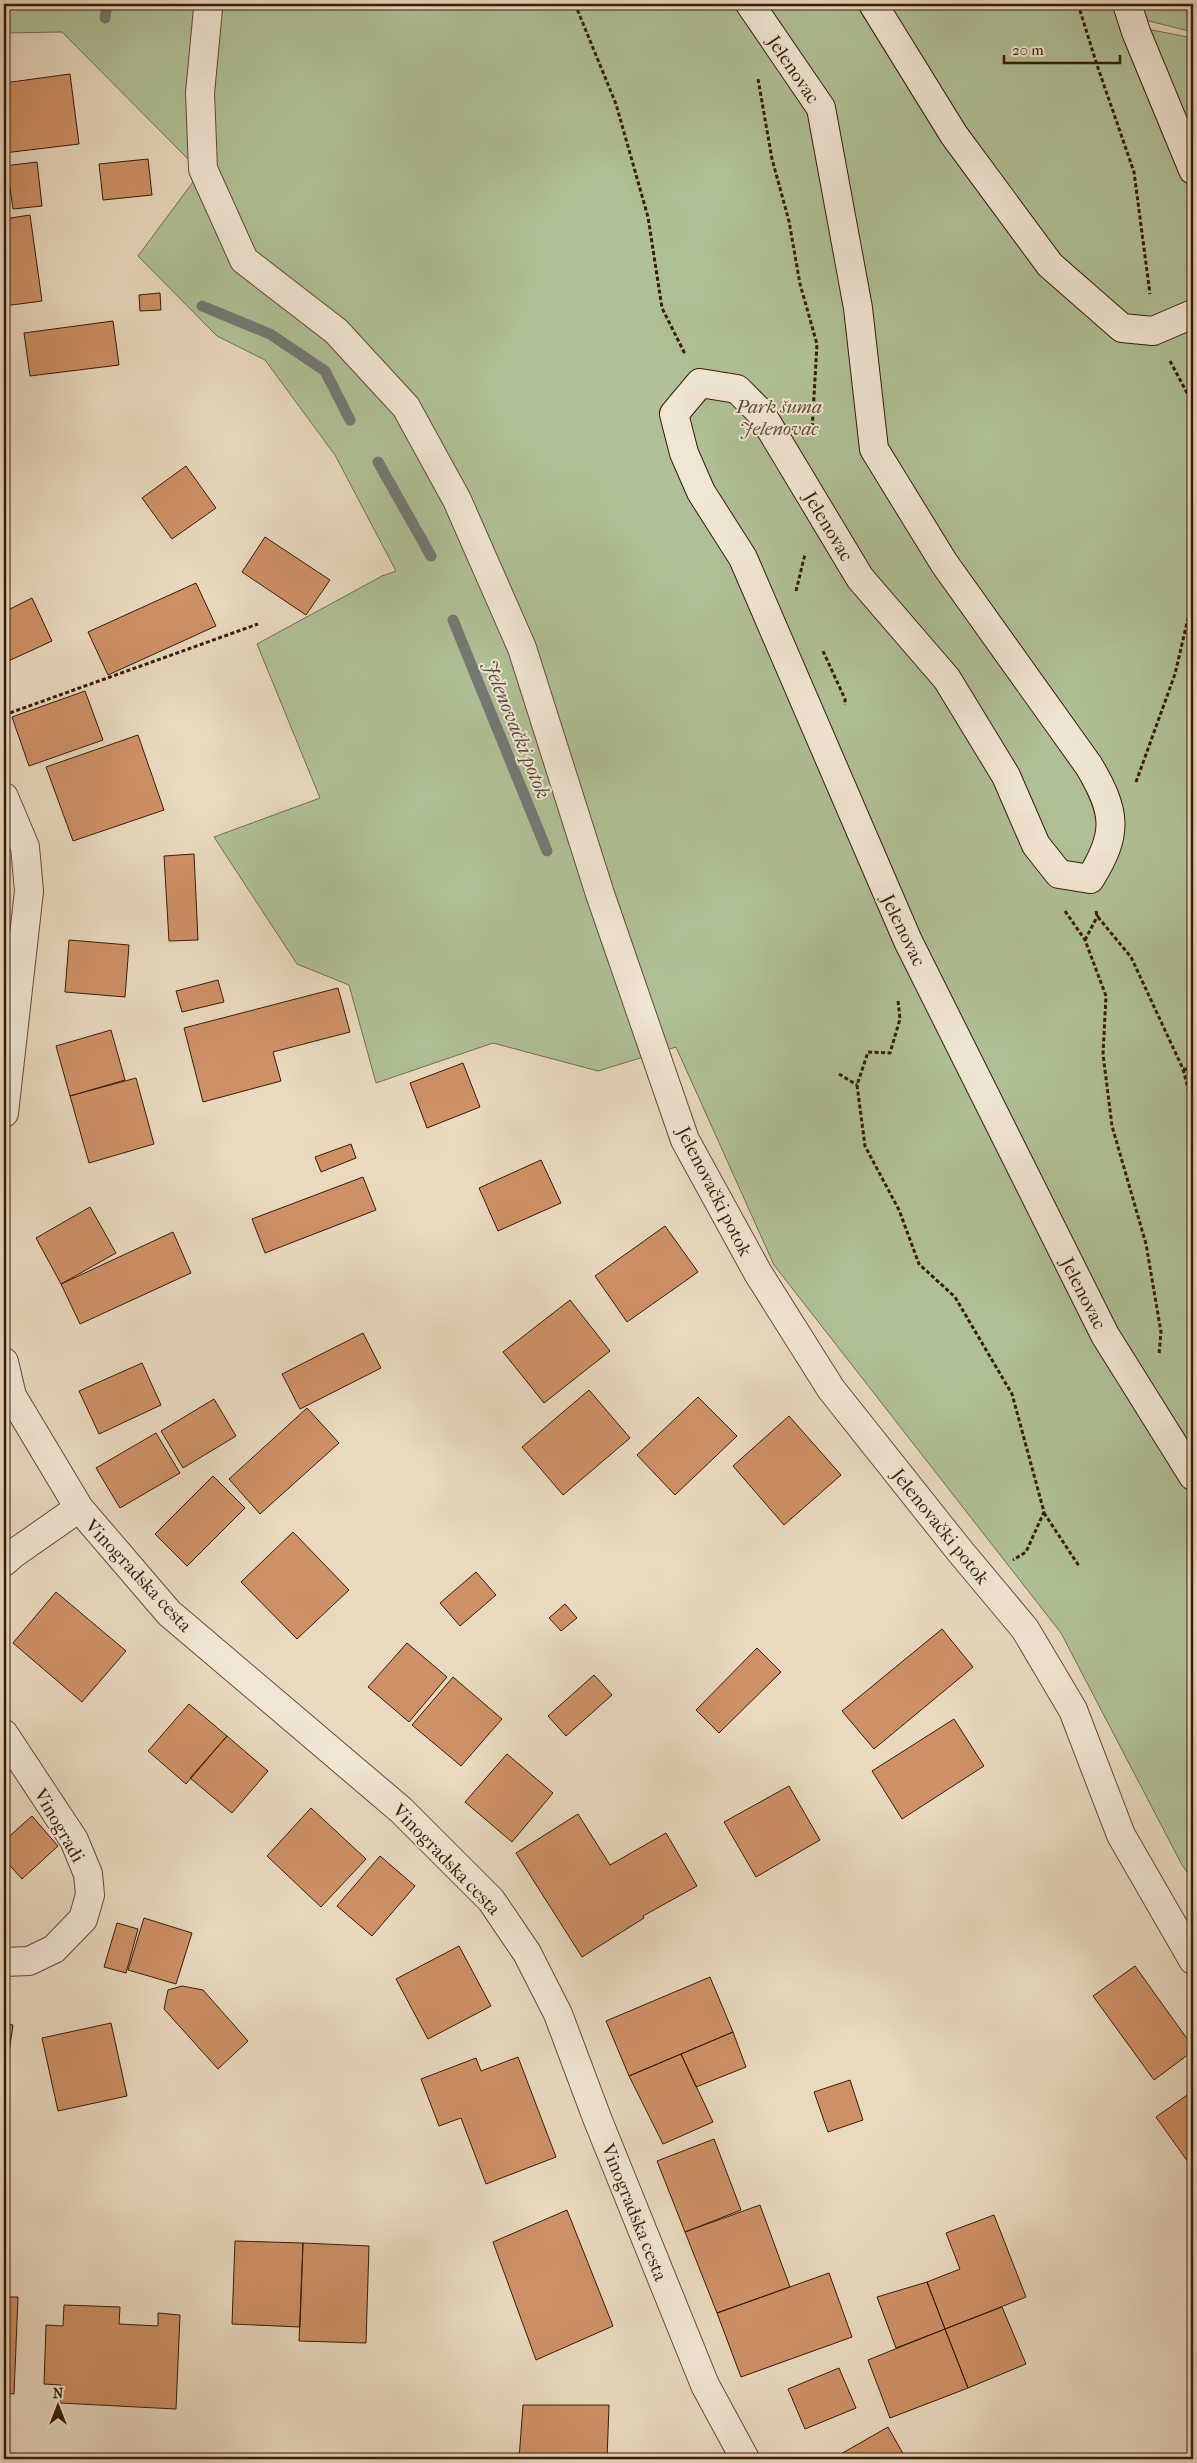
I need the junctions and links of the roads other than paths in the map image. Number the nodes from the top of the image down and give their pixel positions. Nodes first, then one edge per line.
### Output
1 (206, 4) edge
2 (750, 4) edge
3 (873, 4) edge
4 (1127, 4) edge
5 (1193, 170) edge
6 (1193, 314) edge
7 (4, 799) edge
8 (4, 1113) edge
9 (4, 1362) edge
10 (1193, 1476) edge
11 (79, 1508) junction
12 (4, 1562) edge
13 (4, 1734) edge
14 (1193, 1960) edge
15 (4, 1962) edge
16 (745, 2459) edge

1 - 14 street, Jelenovački potok
2 - 10 street, Jelenovac
3 - 6 street
4 - 5 street
7 - 8 street
9 - 11 street, Vinogradska cesta
11 - 12 street
11 - 16 street, Vinogradska cesta
13 - 15 street, Vinogradi

